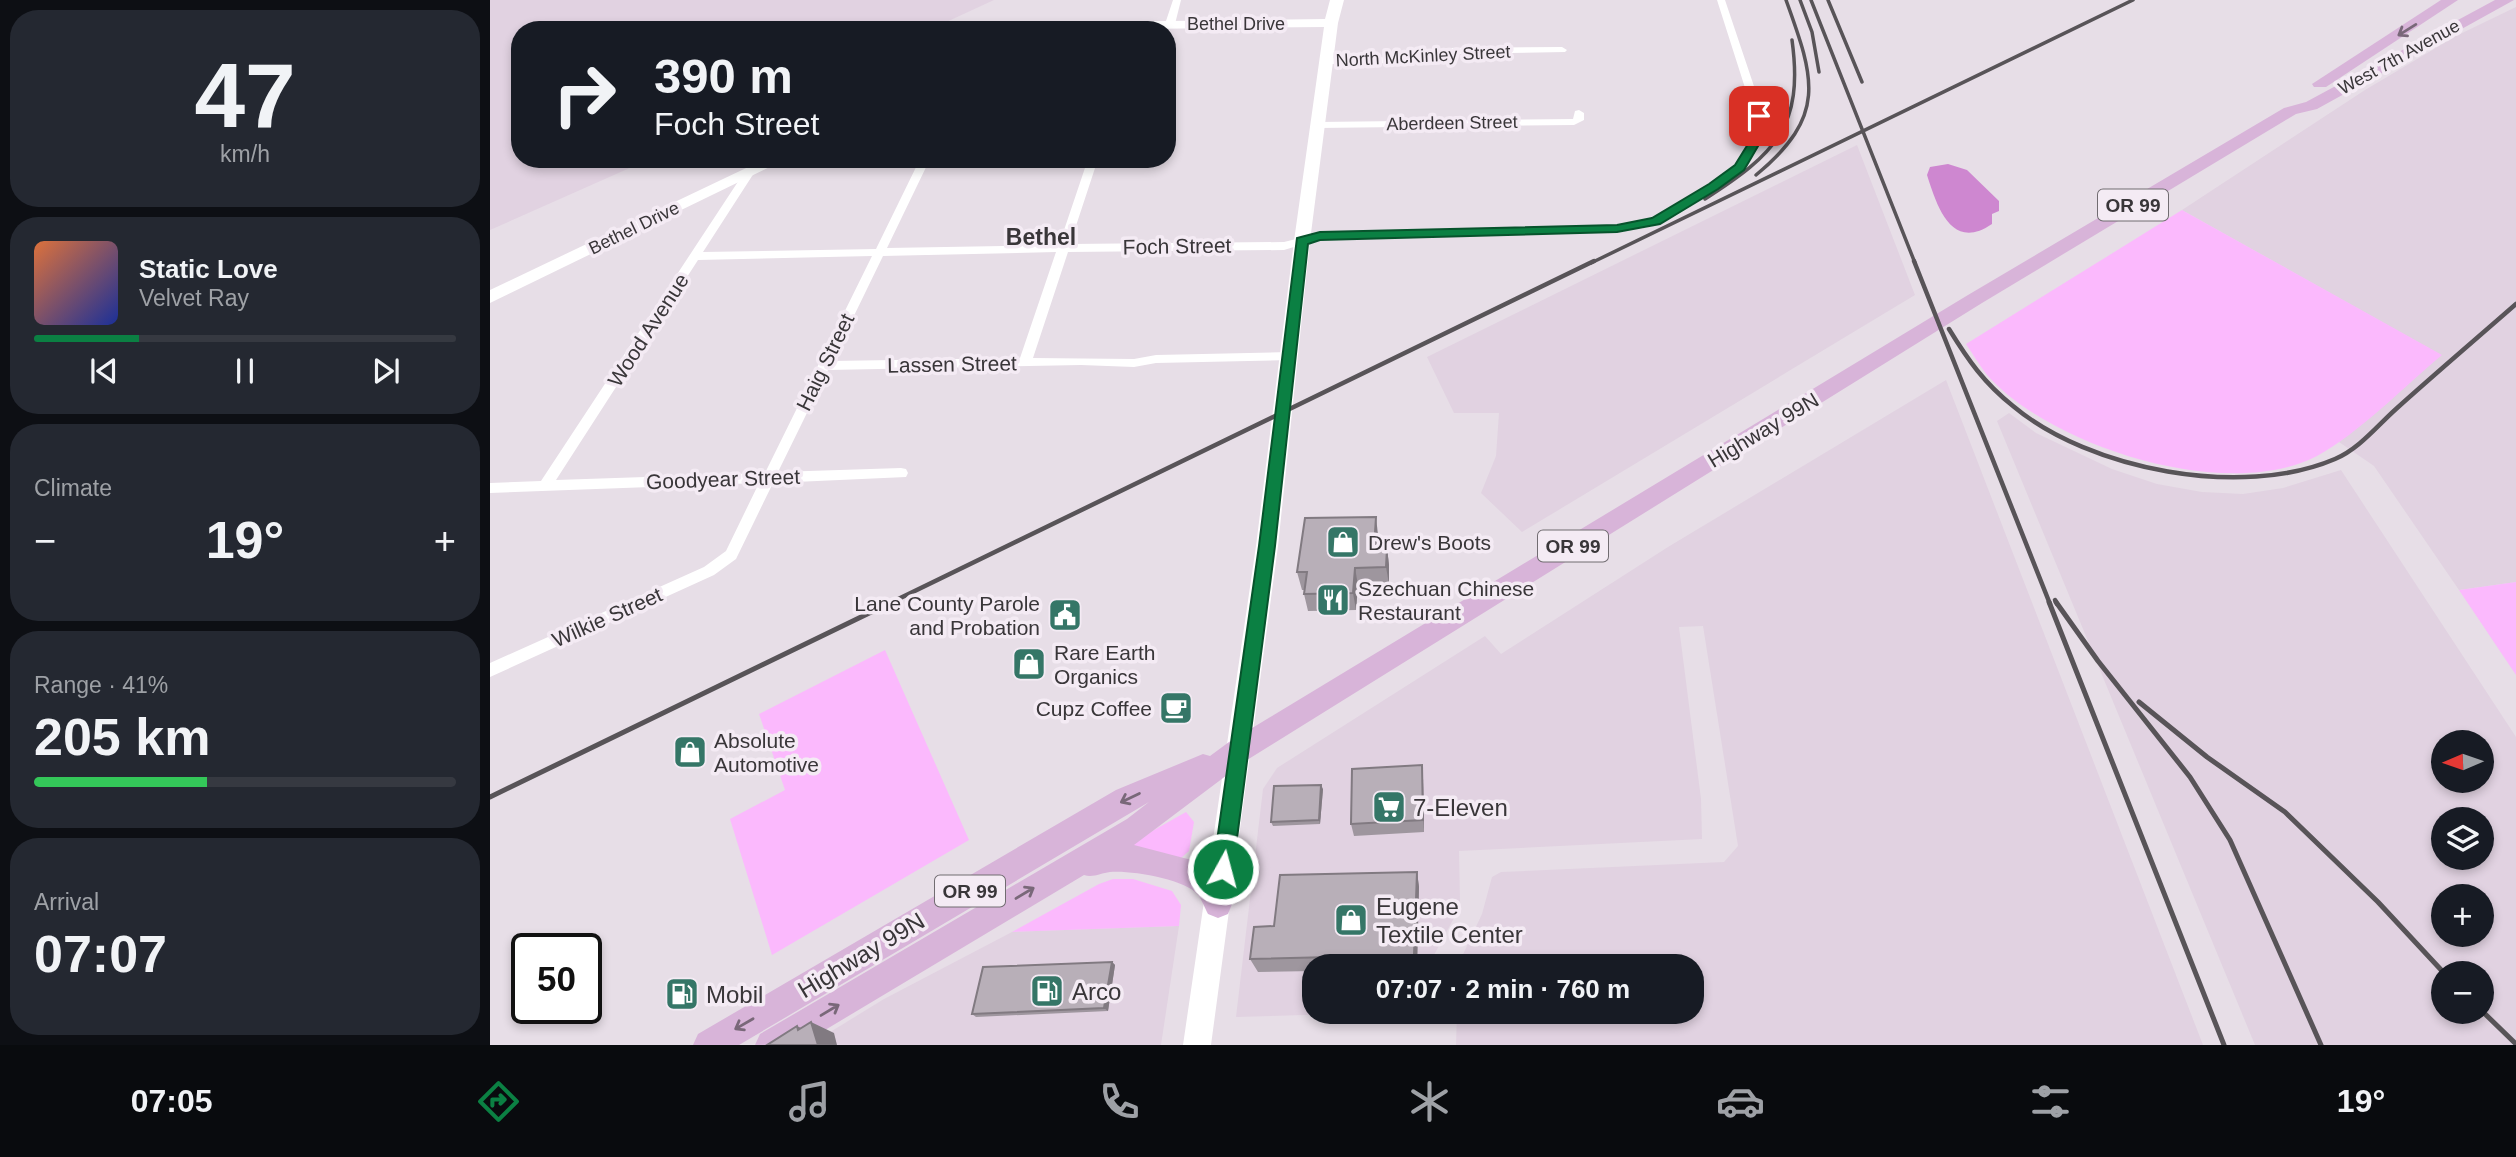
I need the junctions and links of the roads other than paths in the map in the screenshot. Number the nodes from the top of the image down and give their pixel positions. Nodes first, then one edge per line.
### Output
1 (1177, 0) edge
2 (1337, 0) edge
3 (1721, 0) edge
4 (2451, 0) edge
5 (2507, 0) edge
6 (1171, 21) edge
7 (1331, 23) junction
8 (1176, 24) edge
9 (1562, 50) dead end
10 (1327, 61) junction
11 (2290, 111) junction
12 (1579, 113) dead end
13 (1318, 125) junction
14 (759, 168) edge
15 (921, 168) edge
16 (1090, 168) edge
17 (749, 173) junction
18 (1302, 241) junction
19 (1064, 248) junction
20 (880, 252) junction
21 (696, 256) junction
22 (490, 297) edge
23 (1289, 356) junction
24 (1025, 362) junction
25 (824, 366) junction
26 (901, 473) dead end
27 (768, 478) junction
28 (545, 486) junction
29 (490, 488) edge
30 (723, 563) joint
31 (490, 670) edge
32 (1238, 751) junction
33 (1065, 869) junction
34 (1218, 904) junction
35 (709, 1045) edge
36 (771, 1045) edge
37 (1197, 1045) edge

1 - 6 street
2 - 7 main road
3 - 18 street, Foch Street
4 -> 11 main road, OR 99
5 - 11 main road, West 7th Avenue / OR 99
7 - 8 main road, Bethel Drive
7 - 10 main road
9 - 10 street, North McKinley Street
10 - 13 main road
11 - 32 main road, Highway 99N / OR 99
12 - 13 street, Aberdeen Street
13 - 18 main road
14 - 17 main road, Bethel Drive
15 - 20 street, Haig Street
16 - 19 street
17 - 21 street, Wood Avenue
17 - 22 main road, Bethel Drive
18 - 19 street, Foch Street
18 - 23 main road
19 - 20 street, Foch Street
19 - 24 street
20 - 21 street, Foch Street
20 - 25 street, Haig Street
21 - 28 street, Wood Avenue
23 - 24 street, Lassen Street
23 - 32 main road
24 - 25 street, Lassen Street
25 - 27 street, Haig Street
26 - 27 street, Goodyear Street
27 - 28 street, Goodyear Street
27 - 30 street, Haig Street
28 - 29 street, Goodyear Street
30 - 31 street, Wilkie Street
32 - 33 main road, Highway 99N / OR 99
32 - 34 main road
32 -> 35 main road, Highway 99N / OR 99
33 - 34 main road
36 -> 33 main road, Highway 99N / OR 99
34 - 37 main road

